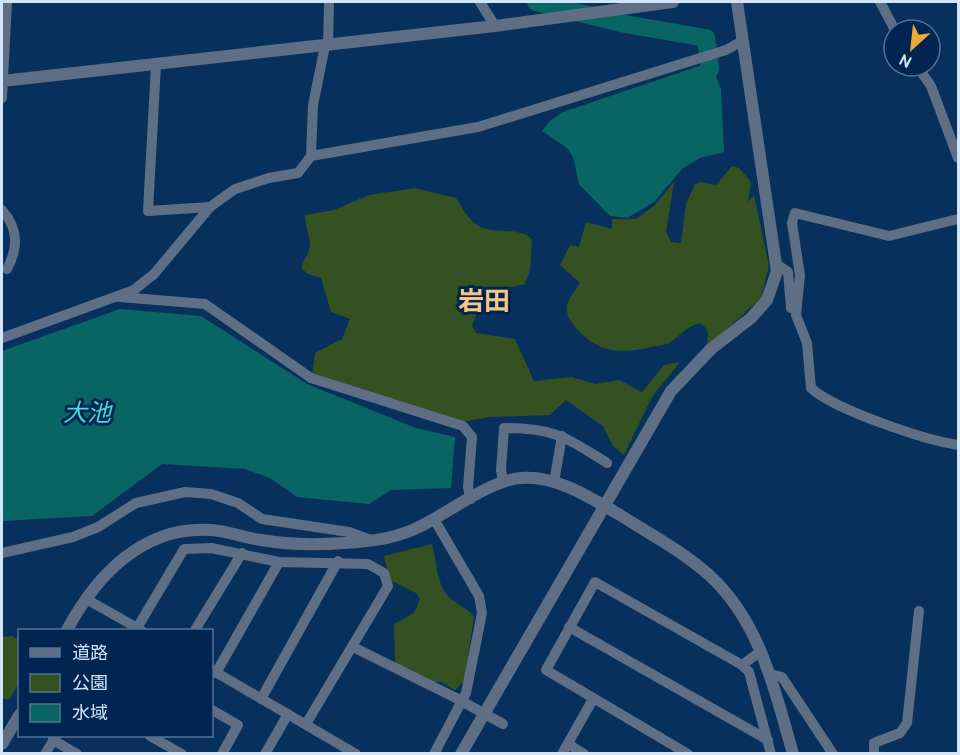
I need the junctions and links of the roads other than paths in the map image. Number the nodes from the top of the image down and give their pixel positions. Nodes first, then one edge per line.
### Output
1 (7, 2) edge
2 (329, 2) edge
3 (480, 2) edge
4 (674, 2) edge
5 (737, 2) edge
6 (880, 2) edge
7 (889, 18) edge
8 (495, 26) junction
9 (742, 41) junction
10 (327, 46) junction
11 (156, 65) junction
12 (925, 78) edge
13 (2, 81) edge
14 (2, 98) edge
15 (311, 156) junction
16 (958, 158) edge
17 (210, 207) junction
18 (2, 210) edge
19 (958, 219) edge
20 (776, 264) junction
21 (8, 269) dead end
22 (117, 297) junction
23 (798, 320) junction
24 (2, 338) edge
25 (562, 436) junction
26 (958, 445) edge
27 (607, 463) dead end
28 (503, 482) junction
29 (554, 482) junction
30 (471, 499) junction
31 (604, 505) junction
32 (434, 519) junction
33 (371, 540) junction
34 (2, 553) edge
35 (242, 553) junction
36 (338, 561) junction
37 (279, 562) junction
38 (86, 599) junction
39 (918, 611) dead end
40 (569, 627) junction
41 (70, 629) edge
42 (139, 629) edge
43 (196, 629) edge
44 (353, 647) junction
45 (761, 651) junction
46 (742, 665) junction
47 (214, 672) edge
48 (770, 674) junction
49 (261, 699) junction
50 (593, 699) junction
51 (213, 711) edge
52 (288, 714) junction
53 (18, 717) edge
54 (306, 724) junction
55 (503, 724) dead end
56 (55, 737) edge
57 (154, 737) edge
58 (768, 740) junction
59 (2, 744) edge
60 (565, 749) edge
61 (45, 753) edge
62 (77, 753) edge
63 (182, 753) edge
64 (222, 753) edge
65 (265, 753) edge
66 (356, 753) edge
67 (434, 753) edge
68 (461, 753) edge
69 (584, 753) edge
70 (688, 753) edge
71 (771, 753) edge
72 (793, 753) edge
73 (833, 753) edge
74 (874, 753) edge

1 - 13 street
2 - 10 street
3 - 8 street
4 - 8 street
5 - 9 street
6 - 7 street
8 - 10 street
9 - 15 street
9 - 20 street
10 - 11 street
10 - 15 street
11 - 13 street
11 - 17 street
12 - 16 street
13 - 14 street
15 - 17 street
17 - 22 street
18 - 21 street
19 - 23 street
20 - 23 street
20 - 31 street
22 - 24 street
22 - 30 street
23 - 26 street
25 - 27 street
25 - 28 street
25 - 29 street
28 - 29 street
28 - 30 street
29 - 31 street
30 - 32 street
31 - 45 street
31 - 68 street
32 - 33 street
32 - 67 street
33 - 34 street
33 - 38 street
35 - 37 street
35 - 42 street
35 - 43 street
36 - 37 street
36 - 44 street
36 - 49 street
37 - 47 street
38 - 41 street
38 - 42 street
39 - 74 street
40 - 46 street
40 - 50 street
40 - 58 street
44 - 54 street
44 - 55 street, bridge
45 - 46 street
45 - 48 street
46 - 58 street
47 - 49 street
48 - 72 street
48 - 73 street
49 - 52 street
50 - 60 street
50 - 70 street
51 - 64 street
52 - 54 street
52 - 65 street
53 - 59 street
54 - 66 street
56 - 61 street
56 - 62 street
57 - 63 street
58 - 71 street
60 - 69 street

